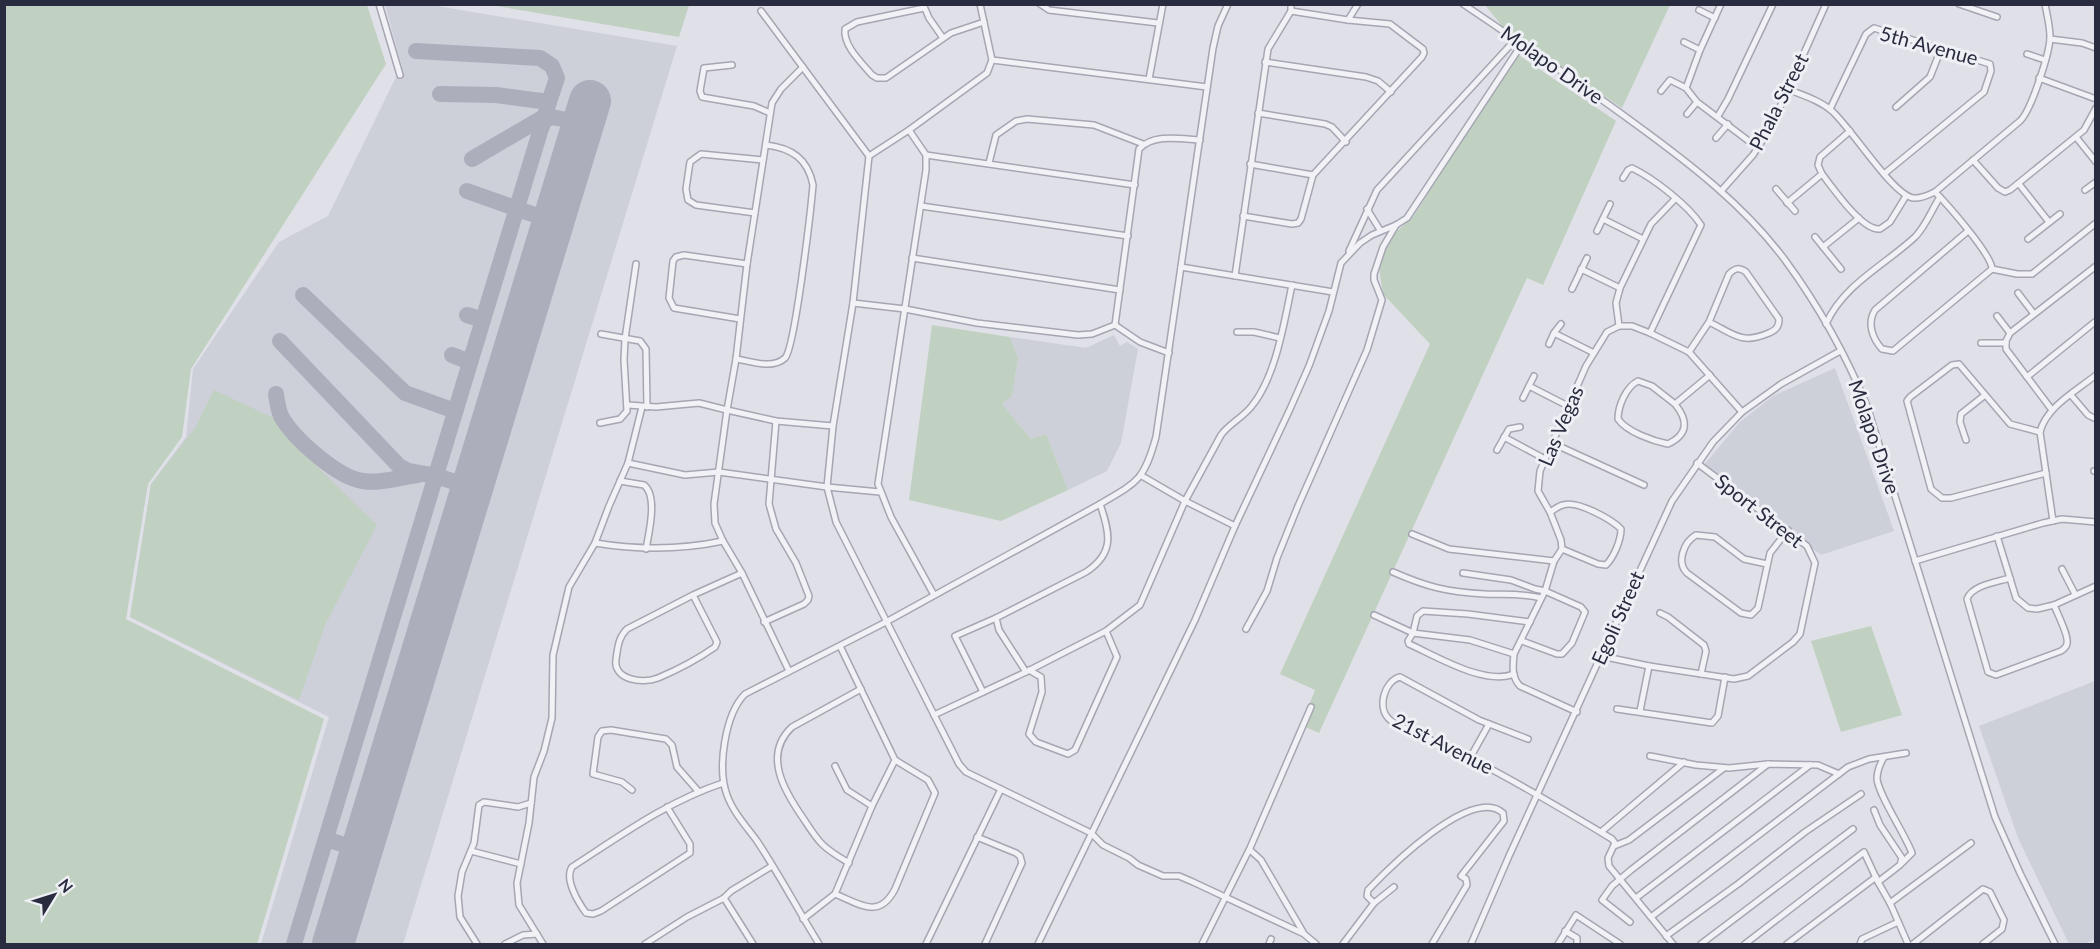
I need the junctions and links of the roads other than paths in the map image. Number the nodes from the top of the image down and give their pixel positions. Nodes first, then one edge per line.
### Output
1 (379, 4) edge
2 (981, 4) edge
3 (1040, 4) edge
4 (1163, 4) edge
5 (1228, 4) edge
6 (1358, 4) edge
7 (1463, 4) edge
8 (1721, 4) edge
9 (1773, 4) edge
10 (1826, 4) edge
11 (1959, 4) edge
12 (2045, 4) edge
13 (924, 6) edge
14 (1291, 8) edge
15 (1699, 10) dead end
16 (761, 11) dead end
17 (1997, 17) dead end
18 (1715, 18) junction
19 (1348, 20) junction
20 (984, 22) junction
21 (1158, 23) junction
22 (943, 38) junction
23 (2050, 39) junction
24 (1515, 40) junction
25 (1684, 42) dead end
26 (1522, 44) junction
27 (1941, 48) junction
28 (2096, 48) edge
29 (1701, 50) junction
30 (2027, 54) dead end
31 (992, 60) junction
32 (2045, 60) junction
33 (1265, 62) junction
34 (732, 65) dead end
35 (803, 67) junction
36 (400, 75) dead end
37 (2039, 78) junction
38 (1149, 79) junction
39 (1208, 87) junction
40 (1686, 88) junction
41 (1787, 89) junction
42 (1390, 92) junction
43 (1660, 92) dead end
44 (2096, 99) edge
45 (1697, 102) junction
46 (1896, 107) dead end
47 (2096, 108) edge
48 (1830, 109) junction
49 (770, 113) junction
50 (1258, 113) junction
51 (1687, 114) dead end
52 (1718, 116) junction
53 (1728, 124) junction
54 (909, 130) junction
55 (1851, 131) junction
56 (2076, 137) junction
57 (1716, 138) dead end
58 (1200, 140) junction
59 (1346, 142) junction
60 (1143, 144) junction
61 (766, 145) junction
62 (1758, 148) junction
63 (926, 155) junction
64 (869, 156) junction
65 (763, 160) junction
66 (1973, 160) junction
67 (2096, 162) edge
68 (989, 163) junction
69 (1251, 164) junction
70 (1822, 174) junction
71 (1884, 174) junction
72 (1313, 176) junction
73 (1623, 178) dead end
74 (2096, 182) edge
75 (2019, 184) junction
76 (1135, 185) junction
77 (1776, 189) dead end
78 (2085, 190) dead end
79 (1721, 191) junction
80 (1935, 192) junction
81 (1906, 196) junction
82 (1940, 197) junction
83 (1675, 199) junction
84 (1787, 203) junction
85 (1610, 204) dead end
86 (921, 206) junction
87 (1367, 209) junction
88 (1795, 211) dead end
89 (755, 213) junction
90 (2060, 214) dead end
91 (1243, 216) junction
92 (1859, 218) junction
93 (1603, 219) junction
94 (2049, 222) junction
95 (2096, 223) edge
96 (1396, 225) junction
97 (1380, 231) junction
98 (1598, 231) dead end
99 (1968, 231) junction
100 (1128, 236) junction
101 (1815, 237) dead end
102 (1643, 239) junction
103 (2028, 239) dead end
104 (1823, 247) junction
105 (1347, 255) junction
106 (912, 258) junction
107 (1587, 258) dead end
108 (636, 264) dead end
109 (747, 264) junction
110 (2096, 266) edge
111 (1181, 267) junction
112 (1581, 269) junction
113 (1841, 269) dead end
114 (1992, 269) junction
115 (1235, 276) junction
116 (1292, 285) junction
117 (1620, 288) junction
118 (1572, 289) dead end
119 (1120, 290) junction
120 (1332, 292) junction
121 (2018, 292) dead end
122 (853, 303) junction
123 (905, 309) junction
124 (2034, 314) junction
125 (1997, 316) dead end
126 (740, 319) junction
127 (2096, 321) edge
128 (1709, 322) junction
129 (1561, 324) dead end
130 (1826, 324) junction
131 (1115, 325) junction
132 (1619, 326) junction
133 (1237, 332) dead end
134 (1554, 333) junction
135 (1650, 333) junction
136 (2010, 333) junction
137 (601, 334) dead end
138 (1280, 338) junction
139 (625, 339) junction
140 (2006, 343) junction
141 (1549, 344) dead end
142 (1981, 344) dead end
143 (1840, 351) junction
144 (1689, 352) junction
145 (1169, 353) junction
146 (1594, 353) junction
147 (736, 359) junction
148 (1710, 375) junction
149 (2096, 375) edge
150 (1534, 376) dead end
151 (2027, 377) junction
152 (1529, 386) junction
153 (1985, 395) junction
154 (2071, 395) junction
155 (1523, 398) dead end
156 (1675, 404) junction
157 (628, 405) junction
158 (1568, 406) junction
159 (644, 407) junction
160 (727, 410) junction
161 (2052, 410) junction
162 (1742, 411) junction
163 (2096, 419) edge
164 (776, 421) junction
165 (600, 423) dead end
166 (833, 426) junction
167 (1520, 427) dead end
168 (2040, 432) junction
169 (1505, 434) junction
170 (1966, 440) dead end
171 (1552, 443) junction
172 (1497, 450) dead end
173 (1545, 459) junction
174 (628, 463) junction
175 (1696, 463) junction
176 (719, 472) junction
177 (2046, 473) junction
178 (1142, 476) junction
179 (770, 480) junction
180 (620, 481) junction
181 (1644, 485) dead end
182 (827, 488) junction
183 (880, 492) junction
184 (1185, 501) junction
185 (1100, 504) junction
186 (1550, 512) junction
187 (2053, 521) junction
188 (2096, 522) edge
189 (1235, 526) junction
190 (1788, 530) junction
191 (1412, 534) dead end
192 (1997, 536) junction
193 (723, 541) junction
194 (595, 543) junction
195 (646, 549) junction
196 (1562, 549) junction
197 (1554, 561) junction
198 (1915, 561) junction
199 (1767, 564) junction
200 (2062, 569) dead end
201 (1393, 572) dead end
202 (742, 573) junction
203 (1463, 573) dead end
204 (2010, 578) junction
205 (2096, 586) edge
206 (1545, 591) junction
207 (2075, 594) junction
208 (693, 595) junction
209 (934, 595) junction
210 (1541, 598) junction
211 (2054, 605) junction
212 (1660, 613) dead end
213 (1374, 615) dead end
214 (996, 618) junction
215 (764, 622) junction
216 (886, 622) junction
217 (1530, 622) junction
218 (1246, 629) dead end
219 (1106, 632) junction
220 (1413, 633) junction
221 (1522, 641) junction
222 (840, 646) junction
223 (1514, 654) junction
224 (1601, 656) junction
225 (1649, 666) junction
226 (789, 671) junction
227 (1028, 671) junction
228 (1514, 674) junction
229 (1701, 674) junction
230 (1725, 677) junction
231 (861, 689) junction
232 (983, 692) junction
233 (1311, 707) dead end
234 (1617, 709) dead end
235 (1640, 711) junction
236 (1577, 712) junction
237 (933, 715) junction
238 (1488, 724) junction
239 (1528, 739) dead end
240 (1906, 753) dead end
241 (1650, 756) dead end
242 (1884, 757) junction
243 (1470, 758) junction
244 (895, 760) junction
245 (1684, 762) junction
246 (1768, 764) junction
247 (1810, 765) junction
248 (835, 766) dead end
249 (1724, 768) junction
250 (1839, 774) junction
251 (723, 783) junction
252 (1001, 789) junction
253 (632, 790) dead end
254 (698, 792) junction
255 (1539, 794) junction
256 (1861, 794) dead end
257 (531, 803) junction
258 (872, 806) junction
259 (667, 807) junction
260 (1874, 810) dead end
261 (1853, 829) dead end
262 (1601, 832) junction
263 (1091, 834) junction
264 (977, 837) junction
265 (1971, 843) dead end
266 (1614, 846) junction
267 (1250, 850) junction
268 (471, 851) junction
269 (849, 863) junction
270 (1902, 863) junction
271 (521, 864) junction
272 (772, 866) junction
273 (1621, 878) junction
274 (1877, 879) junction
275 (1394, 887) dead end
276 (835, 894) junction
277 (1224, 897) junction
278 (724, 898) junction
279 (1636, 898) junction
280 (1374, 903) junction
281 (1890, 903) junction
282 (1652, 917) junction
283 (803, 919) junction
284 (1630, 922) dead end
285 (1898, 922) junction
286 (1565, 931) junction
287 (1304, 933) junction
288 (537, 934) junction
289 (1666, 936) junction
290 (752, 942) edge
291 (477, 945) edge
292 (505, 945) edge
293 (543, 945) edge
294 (645, 945) edge
295 (743, 945) edge
296 (819, 945) edge
297 (926, 945) edge
298 (985, 945) edge
299 (1038, 945) edge
300 (1202, 945) edge
301 (1316, 945) edge
302 (1343, 945) edge
303 (1432, 945) edge
304 (1471, 945) edge
305 (1558, 945) edge
306 (1577, 945) edge
307 (1620, 945) edge
308 (1673, 945) edge
309 (1701, 945) edge
310 (1745, 945) edge
311 (1787, 945) edge
312 (1860, 945) edge
313 (1908, 945) edge
314 (1913, 945) edge
315 (1983, 945) edge
316 (2055, 945) edge

1 - 36 street
2 - 20 street
3 - 21 street
4 - 21 street
5 - 39 street
6 - 19 street
7 - 24 street, Molapo Drive
8 - 18 street
9 - 52 street
10 - 41 street, Phala Street
11 - 17 street
12 - 23 street
13 - 22 street
13 - 22 street
14 - 19 street
14 - 33 street
15 - 18 street
16 - 35 street
18 - 29 street
19 - 42 street
20 - 22 street
20 - 31 street
21 - 38 street
23 - 28 street
23 - 32 street
24 - 26 street, Molapo Drive
24 - 87 street
25 - 29 street
26 - 79 street, Molapo Drive
26 - 96 street
27 - 46 street
27 - 48 street, 5th Avenue
27 - 71 street, 5th Avenue
29 - 40 street
30 - 32 street
31 - 38 street
31 - 54 street
32 - 37 street
33 - 42 street
33 - 50 street
34 - 49 street
35 - 49 street
35 - 64 street
37 - 44 street
37 - 66 street
38 - 39 street
39 - 58 street
40 - 43 street
40 - 45 street
41 - 48 street
41 - 62 street, Phala Street
42 - 59 street
45 - 51 street
45 - 52 street
47 - 56 street
48 - 55 street
49 - 61 street
50 - 59 street
50 - 69 street
52 - 53 street
53 - 57 street
53 - 62 street
54 - 63 street
54 - 64 street
55 - 70 street
55 - 71 street
56 - 67 street
56 - 75 street
58 - 60 street
58 - 111 street
59 - 72 street
60 - 68 street
60 - 76 street
61 - 65 street
61 - 147 street
62 - 79 street, Phala Street
63 - 68 street
63 - 86 street
64 - 122 street
65 - 89 street
65 - 89 street
66 - 75 street
66 - 80 street
68 - 76 street
69 - 72 street
69 - 91 street
70 - 84 street
70 - 92 street
71 - 81 street
72 - 91 street
73 - 83 street
74 - 78 street
75 - 94 street
76 - 100 street
77 - 84 street
79 - 130 street, Molapo Drive
80 - 81 street
80 - 82 street
81 - 92 street
82 - 99 street
82 - 130 street
83 - 102 street
83 - 135 street
84 - 88 street
85 - 93 street
86 - 100 street
86 - 106 street
87 - 97 street
87 - 105 street
89 - 109 street
90 - 94 street
91 - 115 street
92 - 104 street
93 - 98 street
93 - 102 street
94 - 103 street
95 - 114 street
96 - 97 street
96 - 218 street
97 - 105 street
99 - 114 street
99 - 114 street
100 - 119 street
101 - 104 street
102 - 117 street
104 - 113 street
105 - 120 street
106 - 119 street
106 - 123 street
107 - 112 street
108 - 139 street
109 - 126 street
109 - 126 street
110 - 124 street
111 - 115 street
111 - 145 street
112 - 117 street
112 - 118 street
115 - 116 street
116 - 120 street
116 - 138 street
117 - 132 street
119 - 131 street
120 - 189 street
121 - 124 street
122 - 123 street
122 - 166 street
123 - 131 street
123 - 183 street
124 - 136 street
125 - 136 street
126 - 147 street
127 - 151 street
128 - 128 street
128 - 144 street
129 - 134 street
130 - 143 street, Molapo Drive
131 - 145 street
132 - 135 street
132 - 146 street, Las Vegas
133 - 138 street
134 - 141 street
134 - 146 street
135 - 144 street
136 - 140 street
137 - 139 street
138 - 184 street
139 - 157 street
139 - 159 street
140 - 142 street
140 - 151 street
143 - 162 street, Egoli Street
143 - 198 street, Molapo Drive
144 - 148 street
145 - 178 street
146 - 158 street, Las Vegas
147 - 160 street
148 - 156 street
148 - 162 street
149 - 154 street
150 - 152 street
151 - 161 street
152 - 155 street
152 - 158 street
153 - 168 street
153 - 170 street
153 - 177 street
154 - 161 street
154 - 163 street
156 - 156 street
157 - 159 street
157 - 165 street
158 - 171 street, Las Vegas
159 - 160 street
159 - 174 street
160 - 164 street
160 - 176 street
161 - 168 street
162 - 175 street, Egoli Street
164 - 166 street
164 - 179 street
166 - 182 street
167 - 169 street
168 - 177 street
169 - 172 street
169 - 173 street
171 - 173 street, Las Vegas
171 - 181 street
173 - 186 street, Las Vegas
174 - 176 street
174 - 180 street
175 - 190 street, Sport Street
175 - 224 street, Egoli Street
176 - 179 street
176 - 193 street
177 - 187 street
178 - 184 street
178 - 185 street
179 - 182 street
179 - 215 street
180 - 194 street
180 - 195 street
182 - 183 street
182 - 216 street
183 - 209 street
184 - 189 street
184 - 219 street
185 - 209 street
185 - 214 street
186 - 196 street, Las Vegas
186 - 196 street
187 - 188 street
187 - 192 street
189 - 263 street
190 - 199 street
190 - 230 street, Sport Street
191 - 197 street
192 - 198 street
192 - 204 street
193 - 195 street
193 - 202 street
194 - 195 street
194 - 257 street
196 - 197 street
197 - 206 street
198 - 316 street, Molapo Drive
199 - 199 street
200 - 207 street
201 - 210 street
202 - 208 street
202 - 215 street
203 - 206 street
204 - 211 street
204 - 211 street
205 - 207 street
206 - 210 street
206 - 221 street
207 - 211 street
208 - 208 street
209 - 216 street
210 - 217 street
212 - 229 street
213 - 220 street
214 - 227 street
214 - 232 street
215 - 226 street
216 - 222 street
216 - 237 street
217 - 220 street
217 - 221 street
219 - 227 street
219 - 227 street
220 - 223 street
220 - 228 street
221 - 223 street
222 - 226 street
222 - 231 street
223 - 228 street
224 - 225 street, Sport Street
224 - 236 street, Egoli Street
225 - 229 street, Sport Street
225 - 235 street
226 - 251 street
227 - 232 street
228 - 236 street
229 - 230 street, Sport Street
230 - 235 street
231 - 244 street
231 - 269 street
232 - 237 street
233 - 267 street
234 - 235 street
236 - 255 street, Egoli Street
237 - 252 street
238 - 239 street, 21st Avenue
238 - 243 street
238 - 243 street, 21st Avenue
240 - 242 street
241 - 245 street
242 - 250 street
242 - 270 street
243 - 255 street, 21st Avenue
244 - 258 street
244 - 276 street
245 - 249 street
245 - 262 street
246 - 247 street
246 - 249 street
246 - 273 street
247 - 250 street
247 - 279 street
248 - 258 street
249 - 266 street
250 - 282 street
251 - 254 street
251 - 272 street
252 - 263 street
252 - 264 street
253 - 254 street
254 - 259 street
255 - 262 street, 21st Avenue
255 - 304 street, Egoli Street
256 - 289 street
257 - 268 street
257 - 271 street
258 - 269 street
259 - 259 street
260 - 270 street
261 - 309 street
262 - 266 street, 21st Avenue
263 - 277 street
263 - 299 street
264 - 297 street
264 - 298 street
265 - 281 street
266 - 273 street
267 - 277 street
267 - 287 street
268 - 271 street
268 - 291 street
269 - 276 street
270 - 274 street
271 - 288 street
272 - 278 street
272 - 283 street
273 - 279 street
273 - 284 street
274 - 281 street
274 - 310 street
274 - 311 street
275 - 280 street
276 - 283 street
277 - 287 street
277 - 300 street
278 - 290 street
278 - 294 street
279 - 282 street
280 - 302 street
280 - 303 street
281 - 285 street
282 - 289 street
283 - 296 street
285 - 312 street
285 - 313 street
286 - 305 street
286 - 306 street
286 - 307 street
287 - 301 street
288 - 292 street
288 - 293 street
289 - 308 street
290 - 295 street
314 - 315 street

